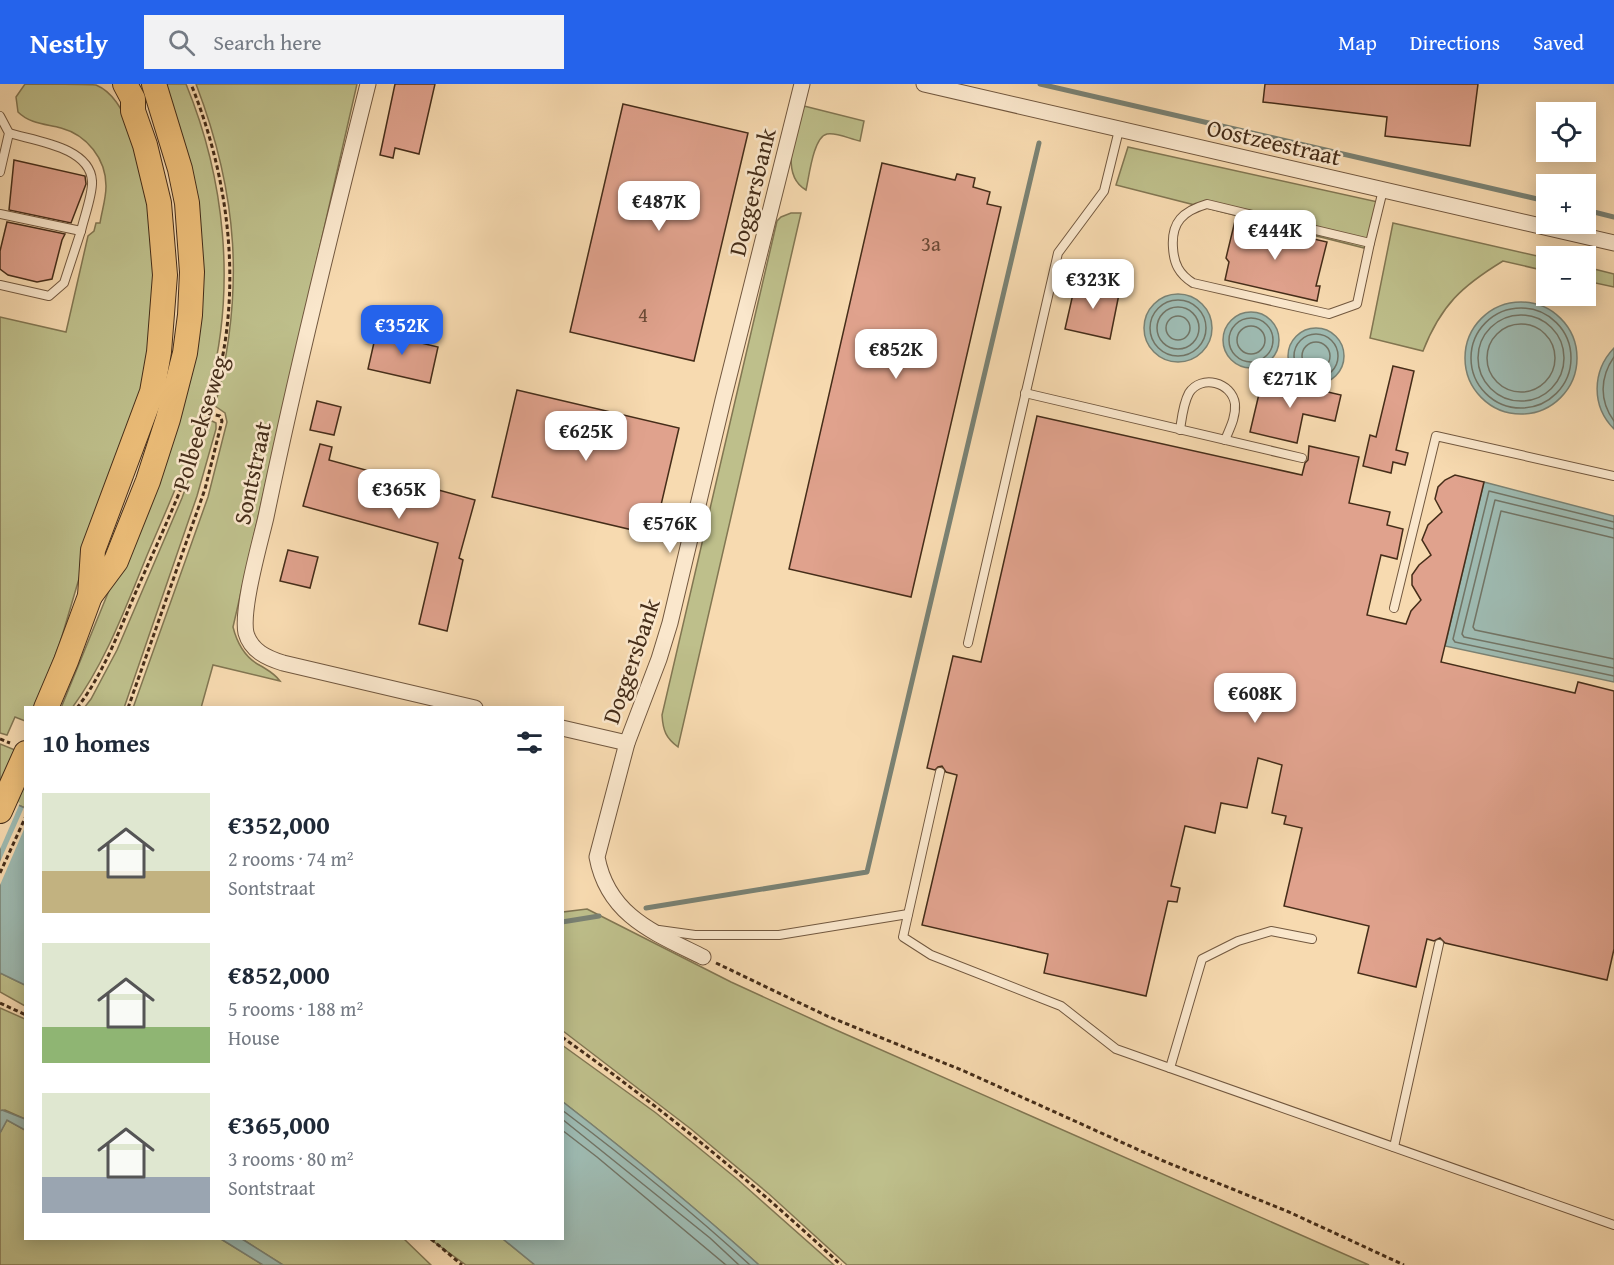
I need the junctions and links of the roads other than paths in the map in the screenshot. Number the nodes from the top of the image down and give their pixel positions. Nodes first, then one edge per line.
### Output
1 (112, 84) edge
2 (125, 84) edge
3 (368, 84) edge
4 (802, 84) edge
5 (924, 84) edge
6 (153, 89) edge
7 (133, 111) junction
8 (0, 116) edge
9 (1119, 130) junction
10 (9, 133) junction
11 (0, 172) edge
12 (1383, 190) junction
13 (0, 214) edge
14 (81, 231) junction
15 (1370, 243) junction
16 (1614, 243) edge
17 (0, 285) edge
18 (1025, 393) junction
19 (1180, 430) junction
20 (1225, 440) junction
21 (1302, 458) dead end
22 (1614, 476) edge
23 (90, 596) junction
24 (1394, 608) dead end
25 (968, 644) dead end
26 (47, 706) edge
27 (466, 706) edge
28 (564, 728) edge
29 (627, 743) junction
30 (24, 757) edge
31 (940, 772) dead end
32 (0, 811) edge
33 (908, 914) junction
34 (645, 928) junction
35 (1312, 939) dead end
36 (1439, 945) dead end
37 (703, 957) road end
38 (1170, 1068) junction
39 (1394, 1147) junction
40 (1614, 1225) edge

1 - 7 main road, Polbeekseweg
2 - 7 main road, Polbeekseweg
3 - 27 street, Sontstraat
4 - 29 street, Doggersbank
5 - 9 street, Oostzeestraat
6 - 23 main road, Polbeekseweg
7 - 23 main road, Polbeekseweg
8 - 10 lane
9 - 12 street, Oostzeestraat
9 - 18 lane
10 - 11 lane
10 - 14 lane
12 - 15 lane
12 - 16 street, Oostzeestraat
13 - 14 lane
14 - 17 lane
15 - 15 lane
18 - 19 lane
18 - 25 lane
19 - 20 lane
19 - 20 lane
20 - 21 lane
22 - 24 lane
23 - 26 main road, Polbeekseweg
28 - 29 street
29 - 34 street, Doggersbank
30 - 32 main road
31 - 33 lane
33 - 34 lane
33 - 38 lane
34 - 37 street, Doggersbank
35 - 38 lane
36 - 39 lane
38 - 39 lane
39 - 40 lane

